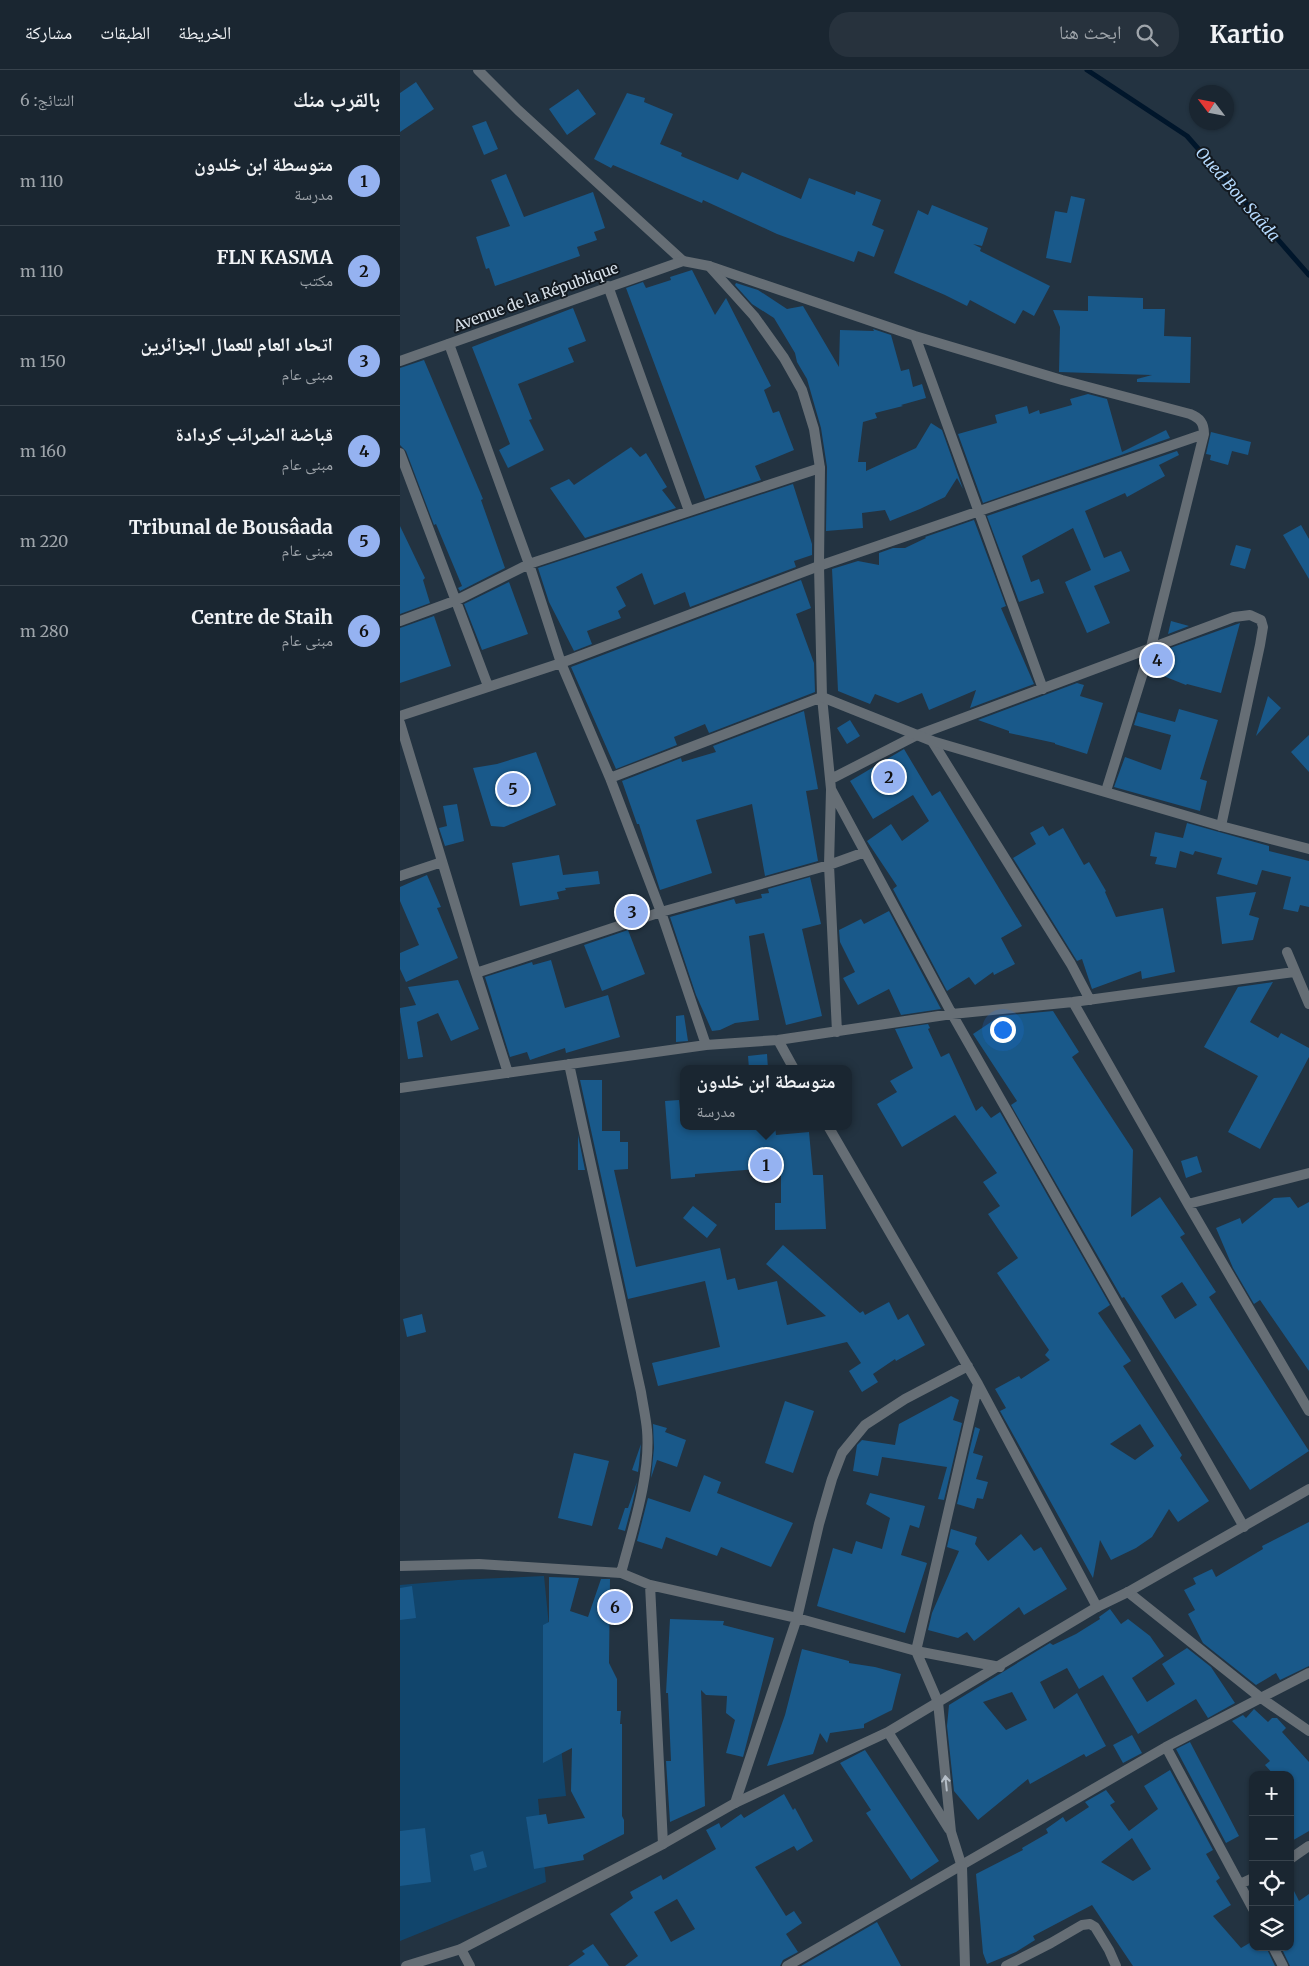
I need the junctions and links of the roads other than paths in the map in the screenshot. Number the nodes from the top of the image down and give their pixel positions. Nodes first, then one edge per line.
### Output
1 (478, 70) edge
2 (683, 261) junction
3 (709, 266) junction
4 (608, 286) junction
5 (915, 336) junction
6 (449, 344) junction
7 (400, 361) edge
8 (1204, 434) junction
9 (400, 453) edge
10 (820, 468) junction
11 (689, 510) junction
12 (979, 512) junction
13 (529, 564) junction
14 (819, 566) junction
15 (456, 600) junction
16 (400, 621) edge
17 (1151, 647) junction
18 (562, 663) junction
19 (488, 686) junction
20 (1043, 689) junction
21 (822, 696) junction
22 (400, 716) edge
23 (400, 723) edge
24 (915, 736) junction
25 (932, 741) junction
26 (610, 778) junction
27 (831, 784) junction
28 (1106, 791) junction
29 (1221, 826) junction
30 (1309, 849) edge
31 (865, 852) junction
32 (442, 862) junction
33 (829, 865) junction
34 (400, 876) edge
35 (662, 912) junction
36 (1287, 952) dead end
37 (1294, 972) junction
38 (476, 973) junction
39 (1090, 1000) junction
40 (1074, 1002) junction
41 (1309, 1004) edge
42 (952, 1014) junction
43 (837, 1032) junction
44 (778, 1040) junction
45 (706, 1045) junction
46 (569, 1064) junction
47 (792, 1065) edge
48 (508, 1073) junction
49 (400, 1088) edge
50 (830, 1130) edge
51 (1309, 1173) edge
52 (1188, 1204) junction
53 (968, 1366) junction
54 (978, 1384) junction
55 (1309, 1411) edge
56 (1309, 1489) edge
57 (1244, 1527) junction
58 (400, 1566) edge
59 (621, 1574) junction
60 (650, 1585) junction
61 (1128, 1592) junction
62 (1098, 1607) junction
63 (797, 1618) junction
64 (916, 1651) junction
65 (1000, 1667) junction
66 (1309, 1673) edge
67 (1261, 1698) junction
68 (938, 1702) junction
69 (888, 1732) junction
70 (1309, 1732) edge
71 (1166, 1747) junction
72 (735, 1803) junction
73 (951, 1832) junction
74 (663, 1844) junction
75 (1309, 1846) edge
76 (1294, 1856) edge
77 (962, 1867) junction
78 (1249, 1880) edge
79 (1240, 1884) junction
80 (1251, 1906) edge
81 (461, 1949) junction
82 (1275, 1951) edge
83 (406, 1966) edge
84 (470, 1966) edge
85 (787, 1966) edge
86 (965, 1966) edge
87 (1006, 1966) edge
88 (1116, 1966) edge
89 (1283, 1966) edge

1 - 2 street
2 - 3 street
2 - 4 street, Avenue de la République
3 - 5 street
3 - 10 street
4 - 6 street, Avenue de la République
4 - 11 street
5 - 8 street
5 - 12 street
6 - 7 street, Avenue de la République
6 - 13 street
8 - 12 street
8 - 17 street
9 - 15 street
10 - 11 street
10 - 14 street
11 - 13 street
12 - 14 street
12 - 20 street
13 - 15 street
13 - 18 street
14 - 18 street
14 - 21 street
15 - 16 street
15 - 19 street
17 - 20 street
17 - 28 street
17 - 29 street
18 - 19 street
18 - 26 street
19 - 22 street
20 - 24 street
21 - 24 street
21 - 26 street
21 - 27 street
23 - 32 street
24 - 25 street
24 - 27 street
25 - 28 street
25 - 39 street
26 - 35 street
27 - 31 street
27 - 33 street
28 - 29 street
29 - 30 street
31 - 33 street
31 - 42 street
32 - 34 street
32 - 38 street
33 - 35 street
33 - 43 street
35 - 38 street
35 - 45 street
36 - 37 street
37 - 39 street
37 - 41 street
38 - 48 street
39 - 40 street
40 - 42 street
40 - 52 street
42 - 43 street
42 - 57 street
43 - 44 street
44 - 45 street
44 - 47 street
45 - 46 street
46 - 48 street
46 - 59 street
48 - 49 street
50 - 53 street
51 - 52 street
52 - 55 street
53 - 54 street
53 - 63 street
54 - 62 street
54 - 64 street
56 - 57 street
57 - 61 street
58 - 59 street
59 - 60 street
60 - 63 street
60 - 74 street
61 - 62 street
61 - 67 street
62 - 65 street
63 - 64 street
63 - 72 street
64 - 65 street
64 - 68 street
65 - 68 street
66 - 67 street
67 - 70 street
67 - 71 street
68 - 69 street
73 -> 68 street
69 - 72 street
69 - 73 street
71 - 77 street
71 - 79 street
72 - 74 street
73 - 77 street
74 - 81 street
75 - 76 street
77 - 85 street
77 - 86 street
78 - 79 street
79 - 80 street
81 - 83 street
81 - 84 street
82 - 89 street
87 - 88 street

